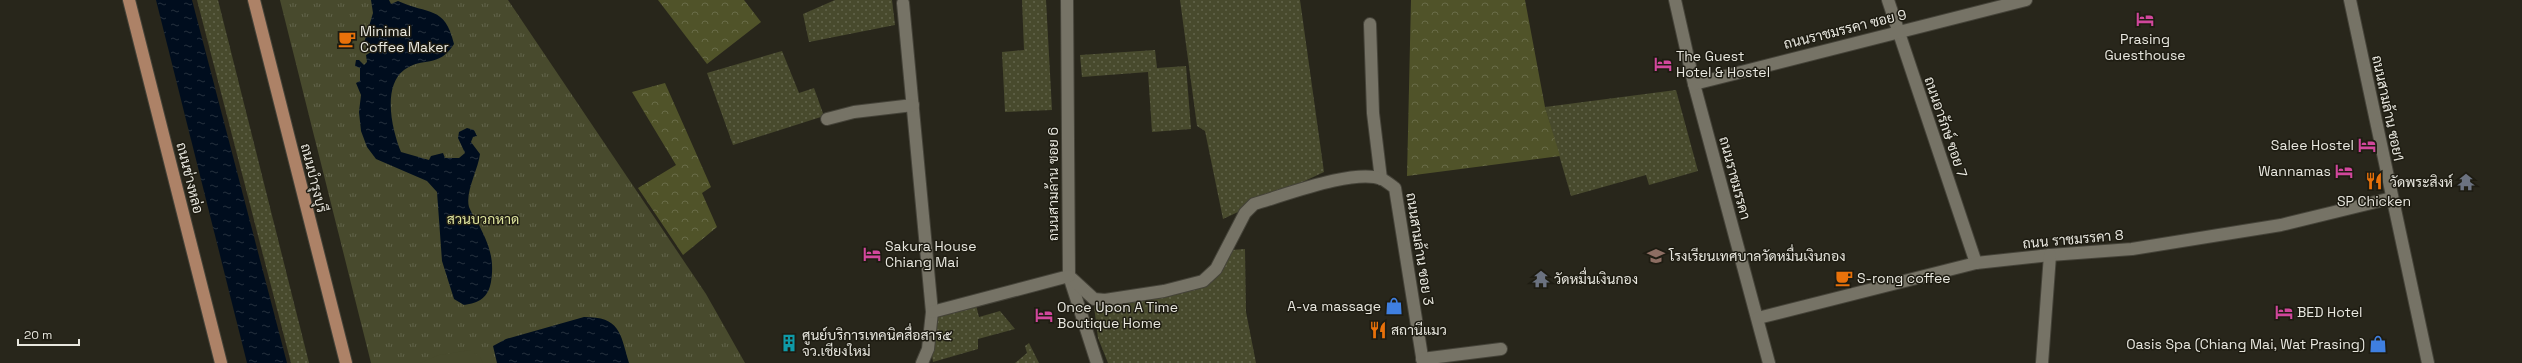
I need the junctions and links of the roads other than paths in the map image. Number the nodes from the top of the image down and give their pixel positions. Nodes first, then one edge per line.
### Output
1 (129, 0) edge
2 (254, 0) edge
3 (1067, 0) edge
4 (1675, 0) edge
5 (1888, 0) edge
6 (2026, 0) edge
7 (2350, 0) edge
8 (903, 2) dead end
9 (1370, 24) dead end
10 (1898, 31) junction
11 (1694, 84) junction
12 (913, 105) junction
13 (827, 119) dead end
14 (1381, 179) junction
15 (2392, 198) junction
16 (2050, 255) junction
17 (1976, 263) junction
18 (1069, 276) junction
19 (932, 312) junction
20 (1758, 318) junction
21 (1501, 349) dead end
22 (1423, 361) edge
23 (221, 363) edge
24 (346, 363) edge
25 (922, 363) edge
26 (1097, 363) edge
27 (1769, 363) edge
28 (2042, 363) edge
29 (2428, 363) edge

1 - 23 main road, ถนนช่างหล่อ
2 - 24 main road, ถนนบำรุงบุรี
3 - 18 street, ถนนสามล้าน ซอย 6
4 - 11 street, ถนนราชมรรคา
5 - 10 street, ถนนอารักษ์ ซอย 7
6 - 10 street, ถนนราชมรรคา ซอย 9
7 - 15 street, ถนนสามล้าน ซอย1
8 - 12 street
9 - 14 street
10 - 11 street, ถนนราชมรรคา ซอย 9
10 - 17 street, ถนนอารักษ์ ซอย 7
11 - 20 street, ถนนราชมรรคา
12 - 13 street
12 - 19 street
14 - 18 street
14 - 22 street, ถนนสามล้าน ซอย 3
15 - 16 street, ถนน ราชมรรคา 8
15 - 29 street, ถนนสามล้าน ซอย1
16 - 17 street, ถนน ราชมรรคา 8
16 - 28 street
17 - 20 street, ถนน ราชมรรคา 8
18 - 19 street
18 - 26 street, ถนนสามล้าน ซอย 6
19 - 25 street
20 - 27 street, ถนนราชมรรคา
21 - 22 street

